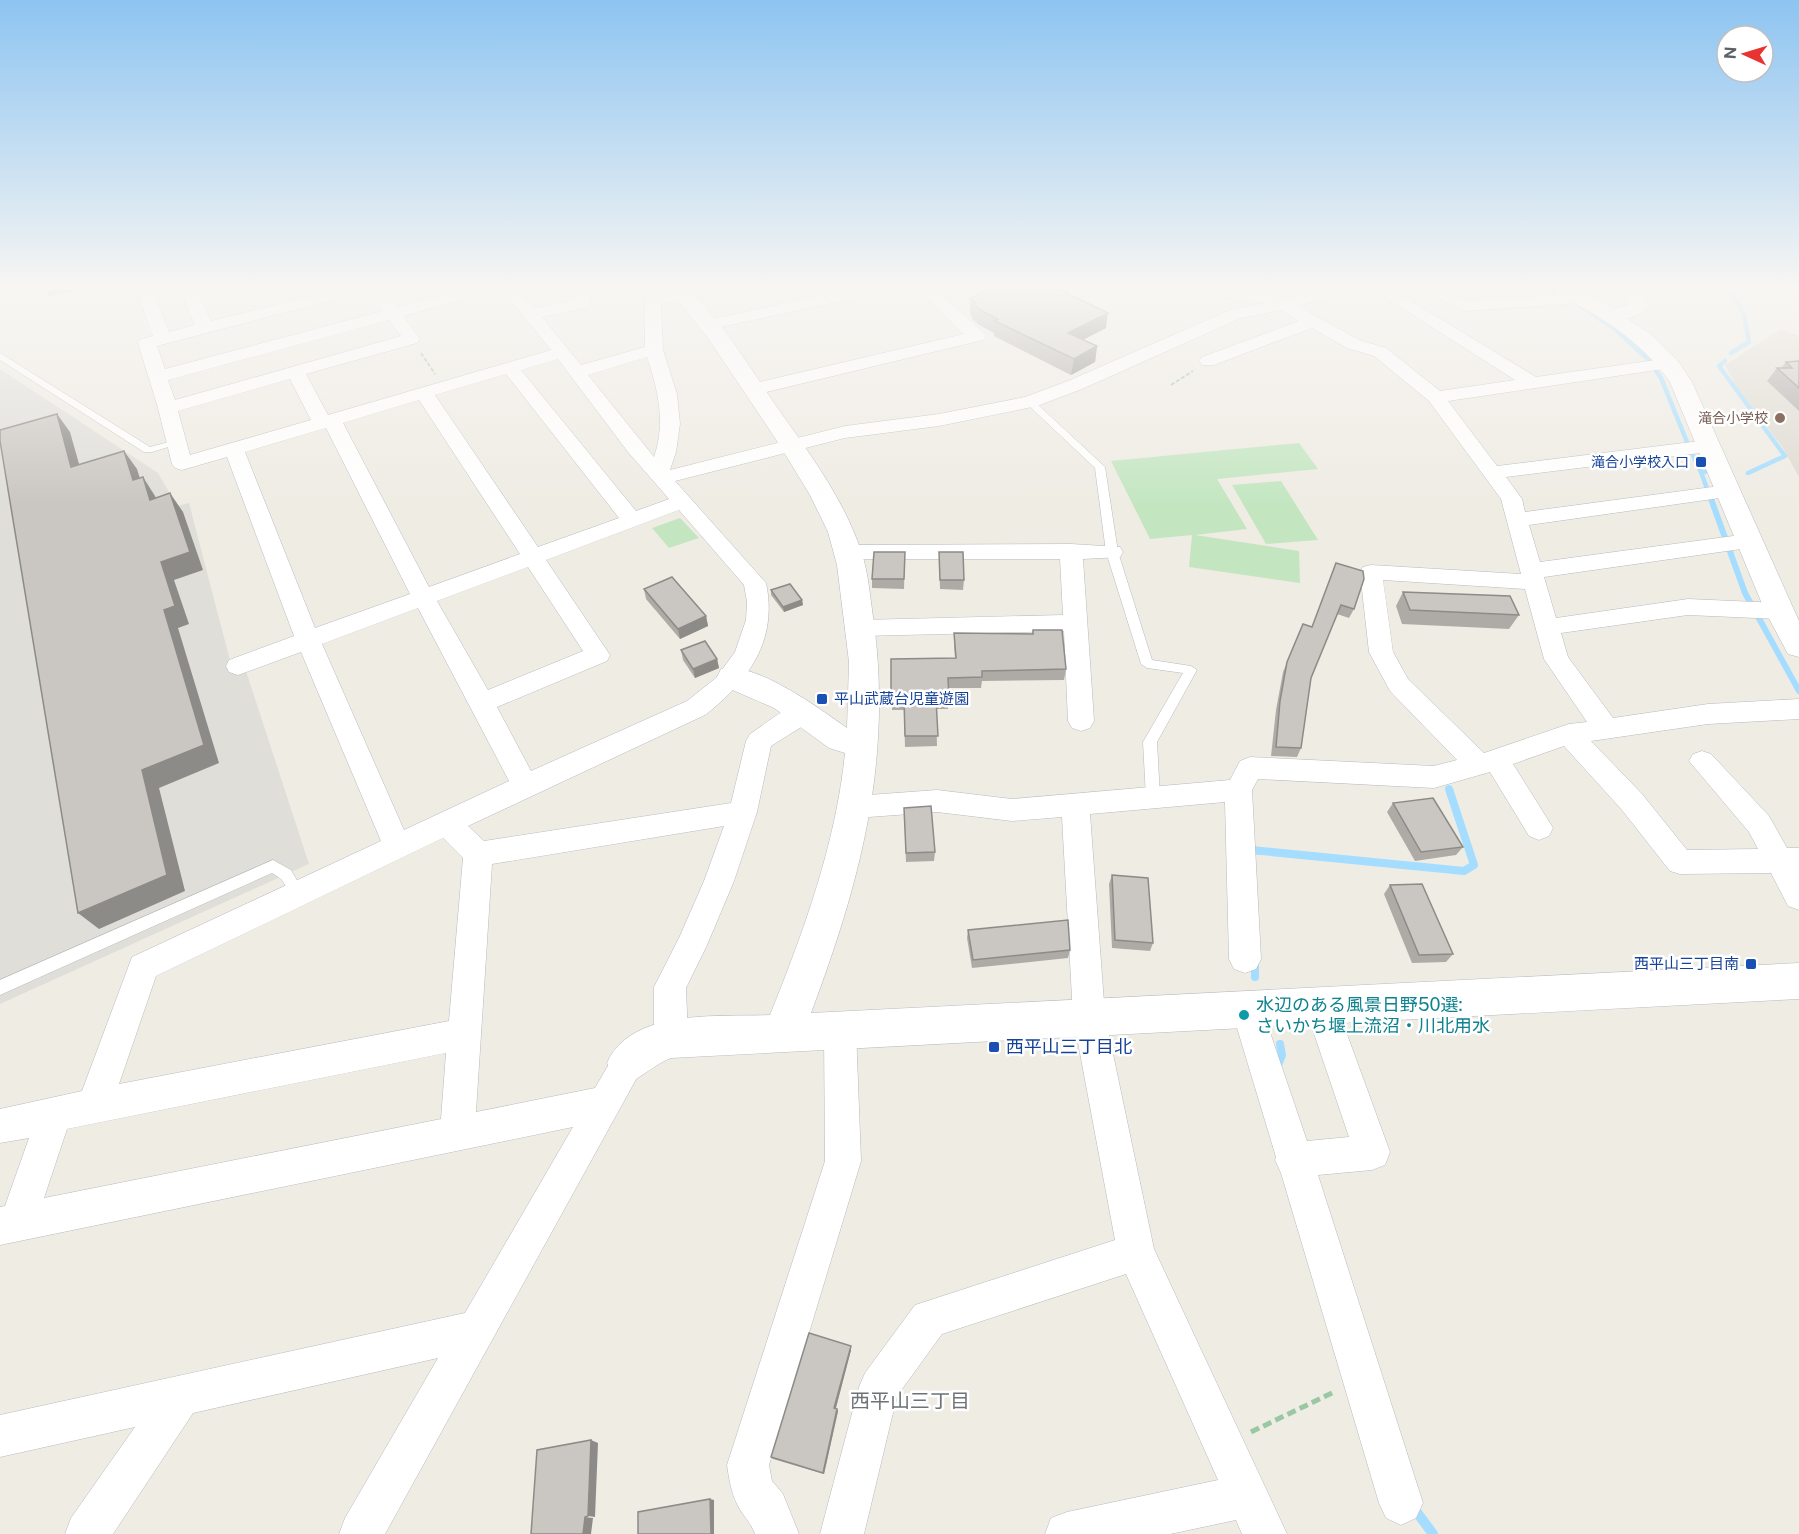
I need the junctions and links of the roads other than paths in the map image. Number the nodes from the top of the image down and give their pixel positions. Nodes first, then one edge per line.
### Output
1 (9, 362) edge
2 (153, 362) edge
3 (211, 362) edge
4 (332, 362) edge
5 (531, 362) edge
6 (569, 362) edge
7 (613, 362) edge
8 (658, 362) edge
9 (734, 362) edge
10 (869, 362) edge
11 (1128, 362) edge
12 (1392, 362) edge
13 (1498, 362) edge
14 (1670, 363) joint
15 (510, 368) junction
16 (296, 372) junction
17 (577, 372) junction
18 (157, 376) junction
19 (1534, 384) junction
20 (754, 389) junction
21 (434, 390) junction
22 (1436, 398) junction
23 (1030, 402) junction
24 (168, 408) junction
25 (327, 421) junction
26 (177, 443) junction
27 (791, 445) junction
28 (1708, 446) junction
29 (234, 449) junction
30 (1491, 473) junction
31 (660, 476) junction
32 (1715, 493) junction
33 (682, 502) junction
34 (632, 520) junction
35 (1516, 520) junction
36 (1732, 543) junction
37 (1071, 550) junction
38 (848, 552) junction
39 (1112, 552) junction
40 (533, 557) junction
41 (1533, 577) junction
42 (423, 597) junction
43 (1771, 604) edge
44 (1076, 623) junction
45 (1547, 627) junction
46 (861, 628) junction
47 (308, 640) junction
48 (1799, 647) edge
49 (238, 666) dead end
50 (732, 677) junction
51 (482, 703) junction
52 (1799, 709) edge
53 (805, 712) junction
54 (1081, 721) dead end
55 (1607, 730) junction
56 (1569, 735) junction
57 (863, 745) junction
58 (1702, 761) dead end
59 (1487, 762) junction
60 (525, 786) junction
61 (1238, 790) junction
62 (1153, 797) junction
63 (1075, 805) junction
64 (855, 807) junction
65 (743, 812) junction
66 (446, 823) junction
67 (1539, 828) dead end
68 (398, 848) junction
69 (478, 854) junction
70 (1789, 860) edge
71 (298, 894) junction
72 (1799, 897) edge
73 (1245, 959) dead end
74 (1799, 981) edge
75 (0, 988) edge
76 (1320, 1004) junction
77 (1247, 1008) junction
78 (1089, 1016) junction
79 (840, 1030) junction
80 (783, 1033) junction
81 (464, 1034) junction
82 (671, 1039) junction
83 (628, 1063) joint
84 (604, 1103) junction
85 (94, 1106) junction
86 (54, 1115) junction
87 (0, 1126) edge
88 (457, 1132) junction
89 (1293, 1160) junction
90 (9, 1224) edge
91 (1136, 1252) junction
92 (476, 1330) junction
93 (180, 1397) junction
94 (0, 1436) edge
95 (1246, 1496) junction
96 (1401, 1503) dead end
97 (87, 1534) edge
98 (362, 1534) edge
99 (777, 1534) edge
100 (842, 1534) edge
101 (1067, 1534) edge
102 (1264, 1534) edge

1 - 26 lane
2 - 18 street
3 - 18 street
4 - 16 street
5 - 15 street
6 - 17 street
7 - 17 street
8 - 31 street
9 - 20 street
10 - 20 street
11 - 23 street
12 - 22 street
13 - 19 street
14 - 19 street
14 - 28 street
15 - 21 street
15 - 34 street
16 - 24 street
16 - 25 street
17 - 31 street
18 - 24 street
19 - 22 street
20 - 27 street
21 - 25 street
21 - 40 street
22 - 30 street
23 - 27 street
23 - 39 lane
24 - 26 street
25 - 29 street
25 - 42 street
26 - 29 street
27 - 31 street
27 - 38 street
28 - 30 street
28 - 32 street
29 - 47 street
30 - 35 street
31 - 33 street
32 - 35 street
32 - 36 street
33 - 34 street
33 - 50 street
34 - 40 street
35 - 41 street
36 - 41 street
36 - 43 street
37 - 38 street
37 - 39 street
37 - 44 street
38 - 46 street
39 - 62 lane
40 - 42 street
40 - 51 street
41 - 45 street
41 - 59 street
42 - 47 street
42 - 51 street
43 - 45 street
43 - 48 street
44 - 46 street
44 - 54 street
45 - 55 street
46 - 57 street
47 - 49 street
47 - 68 street
50 - 53 street
50 - 60 street
51 - 60 street
52 - 55 street
53 - 57 street
53 - 65 street
55 - 56 street
56 - 59 street
56 - 70 street
57 - 64 street
58 - 70 street
59 - 61 street
59 - 67 street
60 - 66 street
61 - 62 street
61 - 73 street
62 - 63 street
63 - 64 street
63 - 78 street
64 - 80 street
65 - 69 street
65 - 82 street
66 - 68 street
66 - 69 street
68 - 71 street
69 - 81 street
70 - 72 street
71 - 75 lane
71 - 85 street
74 - 76 street
76 - 77 street
76 - 89 street
77 - 78 street
77 - 89 street
78 - 79 street
78 - 91 street
79 - 80 street
79 - 99 street
80 - 82 street
81 - 85 street
81 - 88 street
82 - 83 street
83 - 84 street
84 - 88 street
84 - 92 street
85 - 86 street
86 - 87 street
86 - 90 street
88 - 90 street
89 - 96 street
91 - 95 street
91 - 100 street
92 - 93 street
92 - 98 street
93 - 94 street
93 - 97 street
95 - 101 street
95 - 102 street

